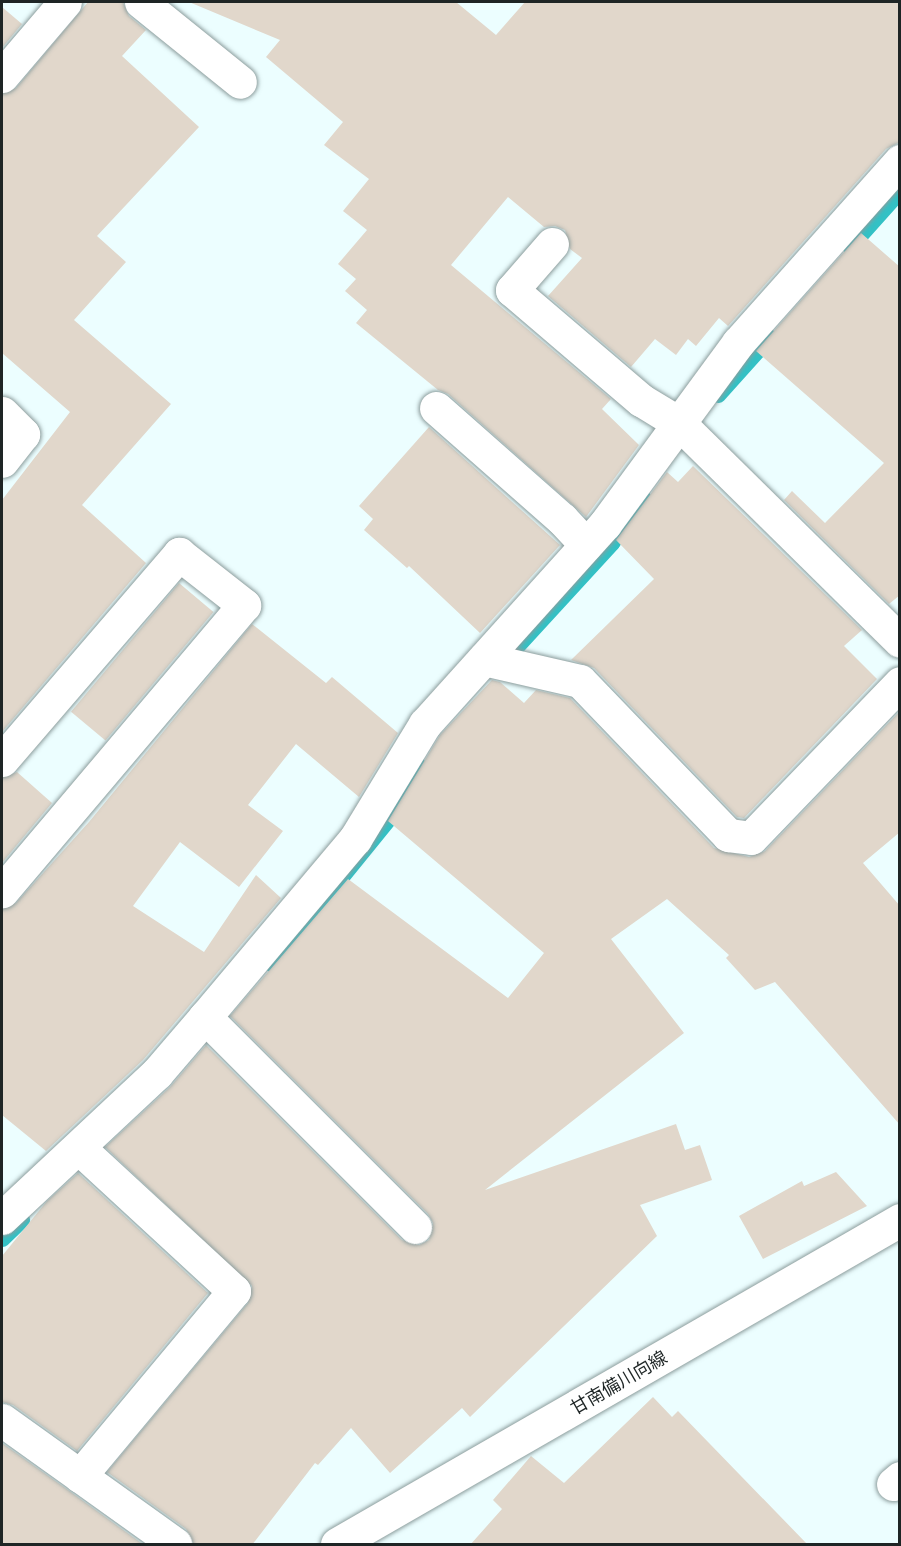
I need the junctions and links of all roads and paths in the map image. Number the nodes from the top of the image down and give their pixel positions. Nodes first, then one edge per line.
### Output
1 (65, 2) edge
2 (141, 2) edge
3 (2, 76) edge
4 (240, 82) dead end
5 (900, 161) edge
6 (552, 244) dead end
7 (436, 408) dead end
8 (2, 413) edge
9 (679, 423) junction
10 (2, 460) edge
11 (586, 545) junction
12 (900, 641) edge
13 (484, 658) junction
14 (900, 683) edge
15 (2, 760) edge
16 (2, 891) edge
17 (205, 1017) junction
18 (79, 1148) junction
19 (2, 1218) edge
20 (900, 1220) edge
21 (415, 1227) dead end
22 (2, 1420) edge
23 (80, 1476) junction
24 (175, 1545) edge
25 (337, 1545) edge

1 - 3 street
2 - 4 street
5 - 9 street
6 - 9 street
7 - 11 street
8 - 10 street
9 - 11 street
9 - 12 street
11 - 13 street
13 - 14 street
13 - 17 street
15 - 16 street
17 - 18 street
17 - 21 street
18 - 19 street
18 - 23 street
20 - 25 street, 甘南備川向線
22 - 23 street
23 - 24 street

